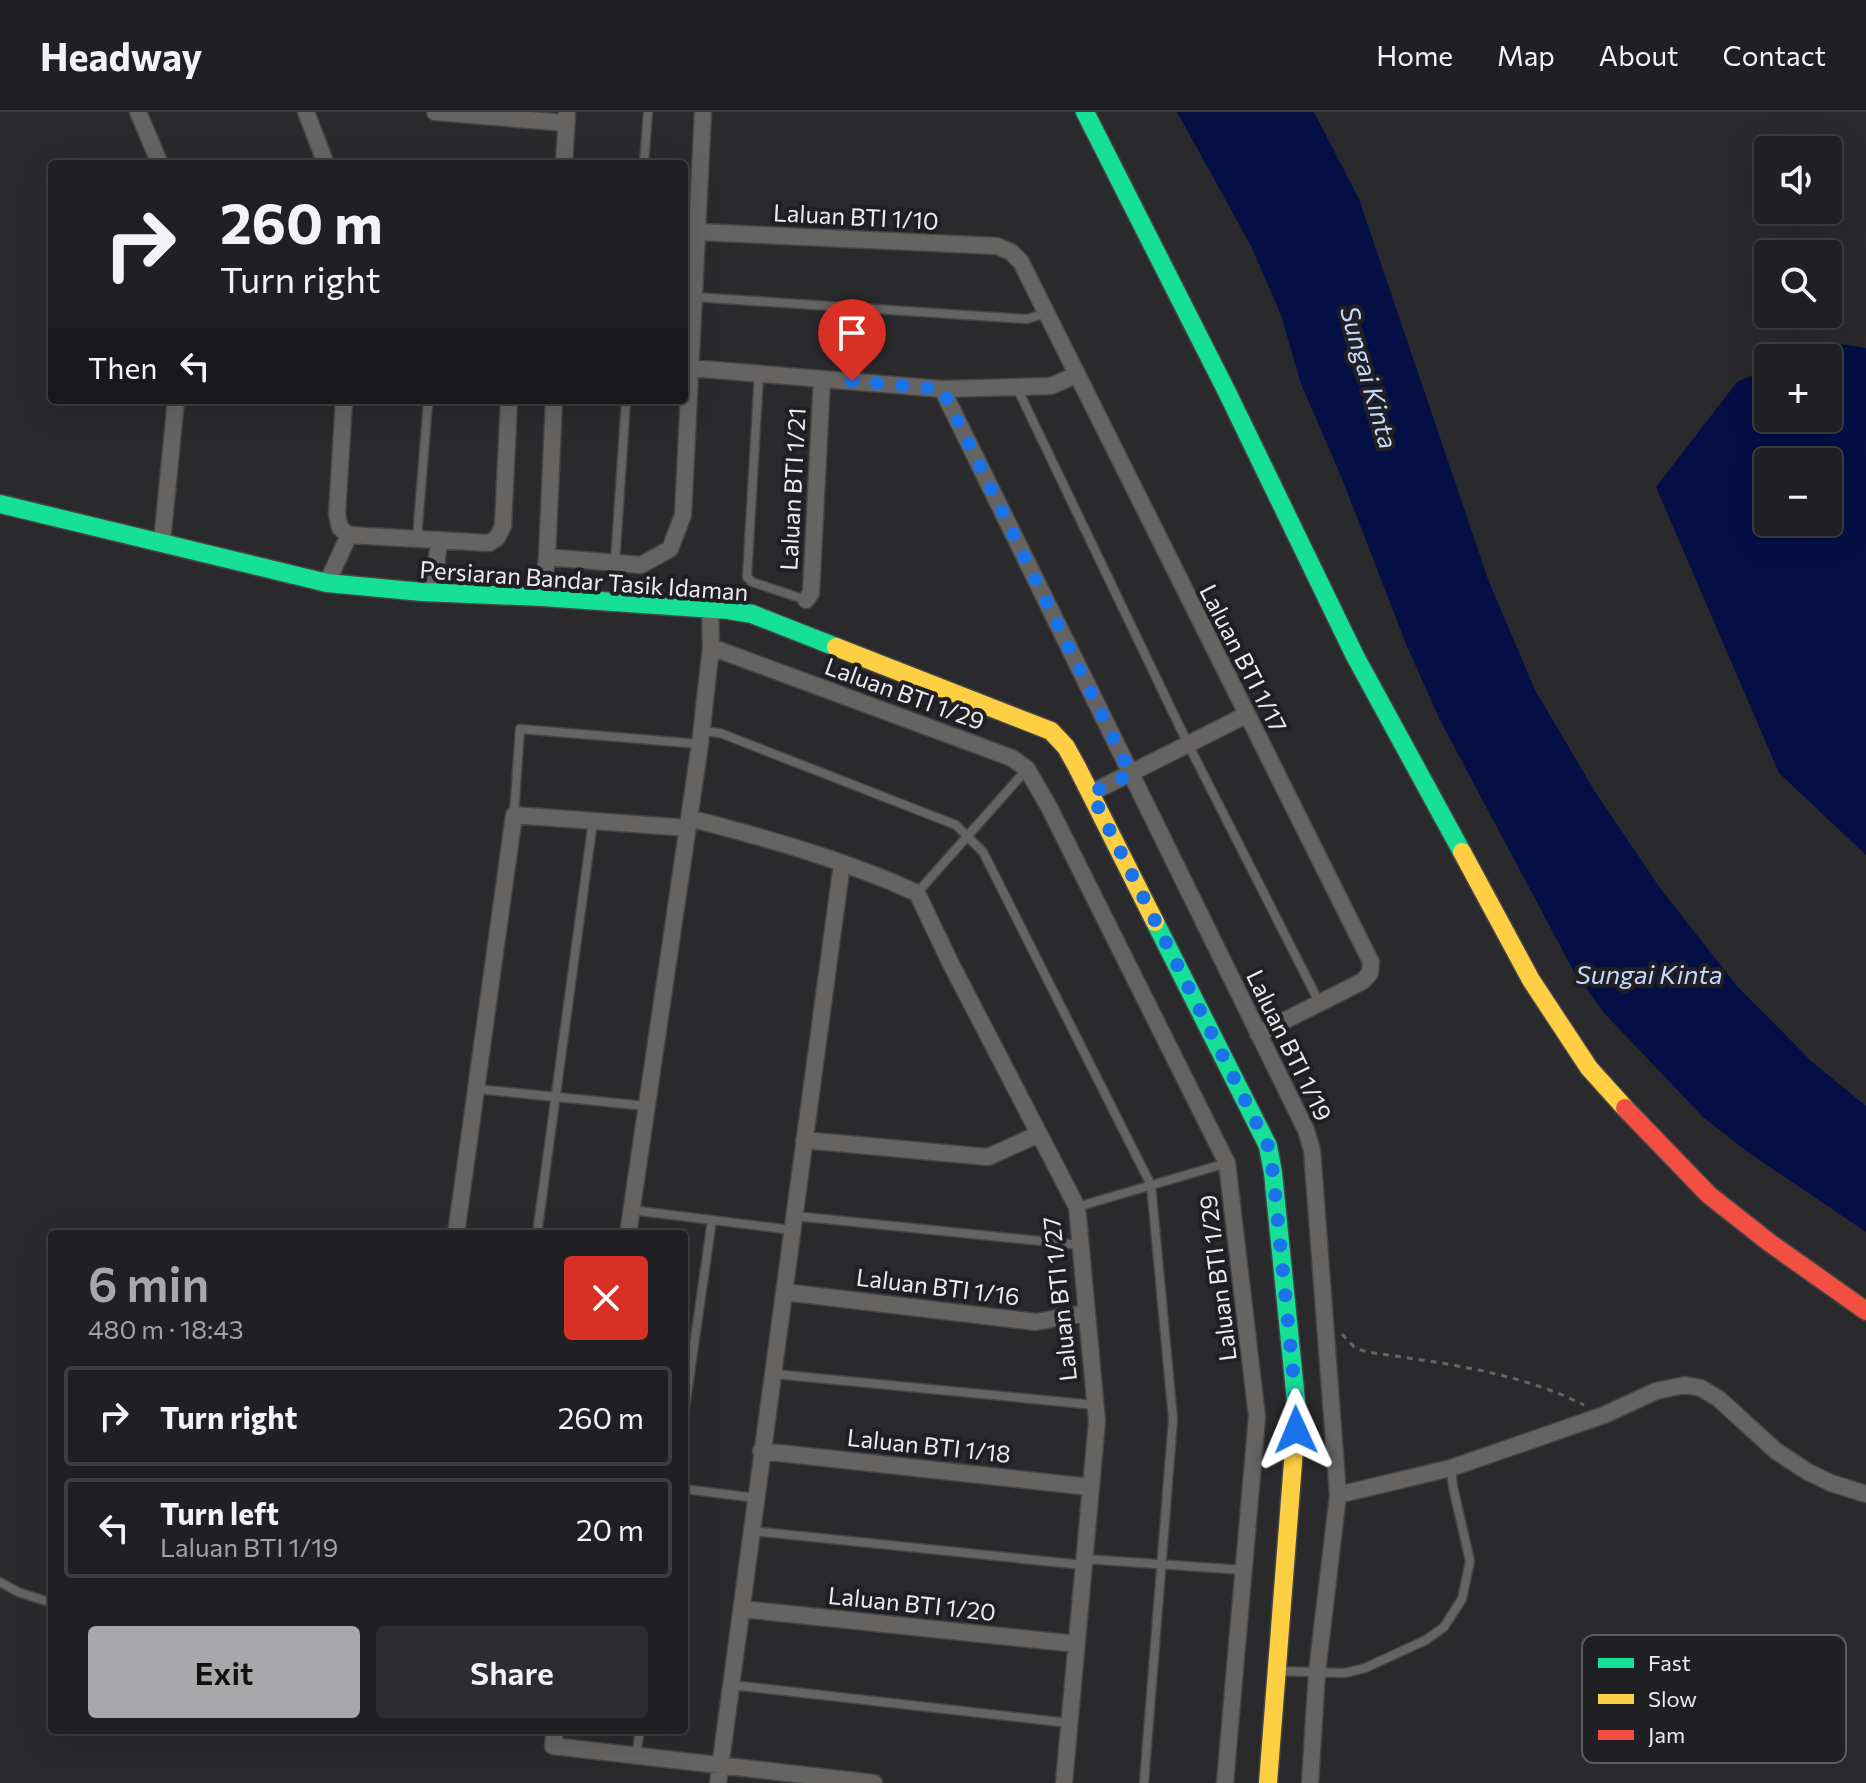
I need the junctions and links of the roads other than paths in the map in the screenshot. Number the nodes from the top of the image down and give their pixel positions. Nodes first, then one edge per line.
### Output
1 (138, 112) edge
2 (306, 112) edge
3 (437, 112) edge
4 (648, 112) edge
5 (703, 112) edge
6 (1085, 112) edge
7 (501, 115) edge
8 (566, 117) edge
9 (158, 160) edge
10 (324, 160) edge
11 (564, 160) edge
12 (644, 160) edge
13 (698, 232) junction
14 (690, 251) edge
15 (1011, 252) joint
16 (694, 297) junction
17 (1046, 313) junction
18 (691, 368) junction
19 (759, 373) junction
20 (1076, 375) junction
21 (822, 379) junction
22 (1017, 387) junction
23 (942, 389) junction
24 (176, 404) edge
25 (344, 404) edge
26 (428, 404) edge
27 (509, 404) edge
28 (554, 404) edge
29 (626, 404) edge
30 (0, 504) edge
31 (349, 535) junction
32 (417, 538) junction
33 (439, 540) junction
34 (162, 542) junction
35 (547, 557) junction
36 (615, 563) junction
37 (327, 583) junction
38 (433, 593) junction
39 (542, 597) junction
40 (806, 600) joint
41 (710, 609) junction
42 (711, 647) junction
43 (1246, 715) junction
44 (700, 737) junction
45 (1188, 744) junction
46 (1027, 769) junction
47 (1131, 774) junction
48 (1091, 793) junction
49 (514, 815) junction
50 (593, 821) junction
51 (689, 823) junction
52 (968, 835) junction
53 (842, 863) junction
54 (917, 893) junction
55 (1319, 1002) junction
56 (1258, 1034) junction
57 (476, 1089) junction
58 (556, 1097) junction
59 (647, 1106) junction
60 (1039, 1134) junction
61 (804, 1140) junction
62 (1227, 1163) junction
63 (1151, 1185) junction
64 (1077, 1207) junction
65 (631, 1210) junction
66 (712, 1220) junction
67 (794, 1223) junction
68 (457, 1230) edge
69 (538, 1230) edge
70 (628, 1230) edge
71 (1080, 1245) junction
72 (784, 1292) junction
73 (1866, 1311) edge
74 (1086, 1313) junction
75 (773, 1374) junction
76 (688, 1387) edge
77 (1095, 1405) junction
78 (761, 1451) junction
79 (1451, 1468) junction
80 (1090, 1487) junction
81 (688, 1490) edge
82 (1866, 1494) edge
83 (1338, 1495) junction
84 (756, 1498) junction
85 (752, 1531) junction
86 (1084, 1562) junction
87 (1161, 1566) junction
88 (1244, 1570) junction
89 (0, 1582) edge
90 (48, 1602) edge
91 (742, 1609) junction
92 (1077, 1644) junction
93 (1277, 1671) junction
94 (1317, 1672) junction
95 (732, 1685) junction
96 (1070, 1723) junction
97 (554, 1734) edge
98 (639, 1734) edge
99 (636, 1756) junction
100 (720, 1775) edge
101 (874, 1783) edge
102 (1064, 1783) edge
103 (1144, 1783) edge
104 (1225, 1783) edge
105 (1268, 1783) edge
106 (1310, 1783) edge

1 - 9 street
2 - 10 street
3 - 7 street
4 - 12 lane
5 - 13 street
6 - 73 street
7 - 8 street
8 - 11 street
13 - 14 street
13 - 15 street, Laluan BTI 1/10
14 - 16 street
15 - 17 street, Laluan BTI 1/17
16 - 17 lane
16 - 18 street
17 - 20 street, Laluan BTI 1/17
18 - 19 street
18 - 36 street
19 - 21 street
19 - 40 lane
20 - 22 street
20 - 43 street, Laluan BTI 1/17
21 - 23 street
21 - 40 street, Laluan BTI 1/21
22 - 23 street
22 - 45 lane
23 - 47 street, Laluan BTI 1/19
24 - 34 street
25 - 31 street
26 - 32 lane
27 - 33 street
28 - 35 street
29 - 36 lane
30 - 34 street, Persiaran Bandar Tasik Idaman
31 - 32 street
31 - 37 street
32 - 33 street
33 - 38 street
34 - 37 street, Persiaran Bandar Tasik Idaman
35 - 36 street
35 - 39 street
37 - 38 street, Persiaran Bandar Tasik Idaman
38 - 39 street, Persiaran Bandar Tasik Idaman
39 - 41 street, Persiaran Bandar Tasik Idaman
41 - 42 street
41 - 48 street, Persiaran Bandar Tasik Idaman
42 - 44 street
42 - 46 street, Laluan BTI 1/29
43 - 45 street
43 - 55 street, Laluan BTI 1/17
44 - 49 lane
44 - 51 street
44 - 52 lane
45 - 47 street
45 - 55 lane
46 - 52 lane
46 - 62 street, Laluan BTI 1/29
47 - 48 street
47 - 56 street, Laluan BTI 1/19
48 - 93 street, Persiaran Bandar Tasik Idaman
49 - 50 street
49 - 57 street
50 - 51 street
50 - 58 lane
51 - 53 street
51 - 59 street
52 - 54 lane
52 - 63 lane
53 - 54 street
53 - 61 street
54 - 60 street, Laluan BTI 1/27
55 - 56 street, Laluan BTI 1/17
56 - 83 street, Laluan BTI 1/19
57 - 58 lane
57 - 68 street
58 - 59 lane
58 - 69 lane
59 - 65 street
60 - 61 street
60 - 64 street, Laluan BTI 1/27
61 - 67 street
62 - 63 lane
62 - 88 street, Laluan BTI 1/29
63 - 64 lane
63 - 87 lane
64 - 71 street, Laluan BTI 1/27
65 - 66 lane
65 - 70 street
66 - 67 lane
66 - 76 lane
67 - 71 lane
67 - 72 street
71 - 74 street, Laluan BTI 1/27
72 - 74 street, Laluan BTI 1/16
72 - 75 street
74 - 77 street, Laluan BTI 1/27
75 - 77 lane
75 - 78 street
77 - 80 street, Laluan BTI 1/27
78 - 80 street, Laluan BTI 1/18
78 - 84 street
79 - 82 street
79 - 83 street
79 - 94 lane
80 - 86 street, Laluan BTI 1/27
81 - 84 lane
83 - 94 street, Laluan BTI 1/19
84 - 85 street
85 - 86 lane
85 - 91 street
86 - 87 lane
86 - 92 street, Laluan BTI 1/27
87 - 88 lane
87 - 103 lane
88 - 104 street, Laluan BTI 1/29
89 - 90 lane
91 - 92 street, Laluan BTI 1/20
91 - 95 street
92 - 96 street, Laluan BTI 1/27
93 - 94 lane
93 - 105 street, Persiaran Bandar Tasik Idaman
94 - 106 street, Laluan BTI 1/19
95 - 96 lane
95 - 100 street
96 - 102 street, Laluan BTI 1/27
97 - 99 street
98 - 99 lane
99 - 100 street
100 - 101 street

